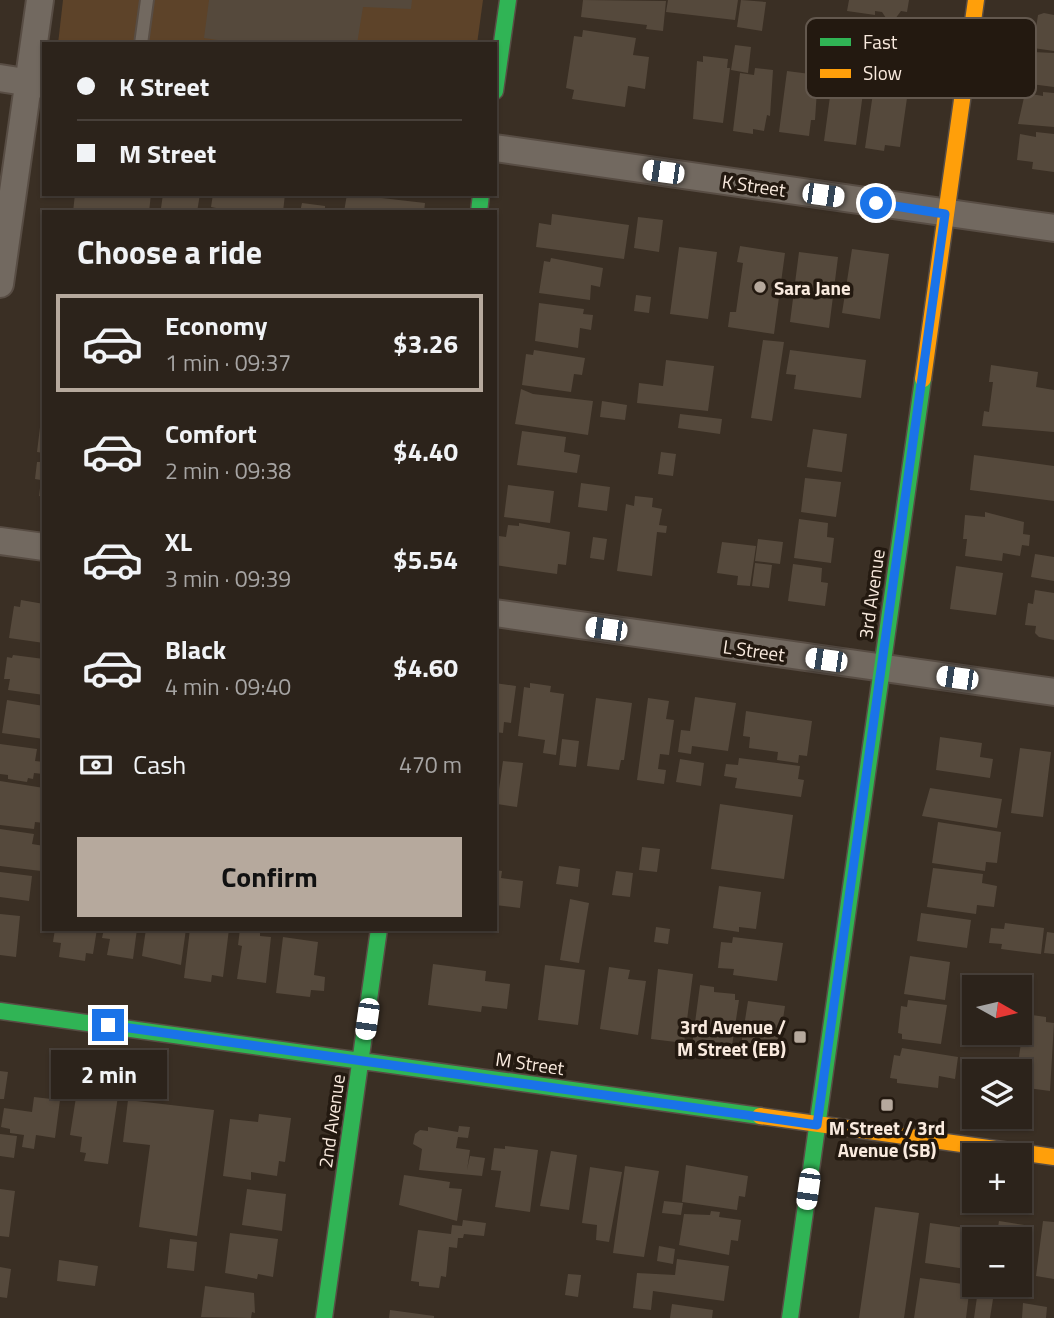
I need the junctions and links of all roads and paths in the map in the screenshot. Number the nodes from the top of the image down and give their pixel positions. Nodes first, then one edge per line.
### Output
1 (40, 0) edge
2 (147, 0) edge
3 (508, 0) edge
4 (976, 0) edge
5 (973, 18) edge
6 (141, 42) edge
7 (497, 77) edge
8 (0, 78) edge
9 (36, 84) edge
10 (962, 98) edge
11 (497, 148) edge
12 (945, 214) junction
13 (1054, 228) edge
14 (0, 285) edge
15 (0, 541) edge
16 (42, 547) edge
17 (497, 613) edge
18 (882, 668) junction
19 (1054, 692) edge
20 (379, 931) edge
21 (0, 1011) edge
22 (361, 1060) junction
23 (817, 1125) junction
24 (1054, 1157) edge
25 (324, 1318) edge
26 (790, 1318) edge

1 - 9 street
2 - 6 lane
3 - 7 street
4 - 5 street, 3rd Avenue
8 - 9 street
9 - 14 street
10 - 12 street, 3rd Avenue
11 - 12 street, K Street
12 - 13 street, K Street
12 - 18 street, 3rd Avenue
15 - 16 street
17 - 18 street, L Street
18 - 19 street, L Street
18 - 23 street, 3rd Avenue
20 - 22 street, 2nd Avenue
21 - 22 street, M Street
22 - 23 street, M Street
22 - 25 street, 2nd Avenue
23 - 24 street, M Street
23 - 26 street, 3rd Avenue

